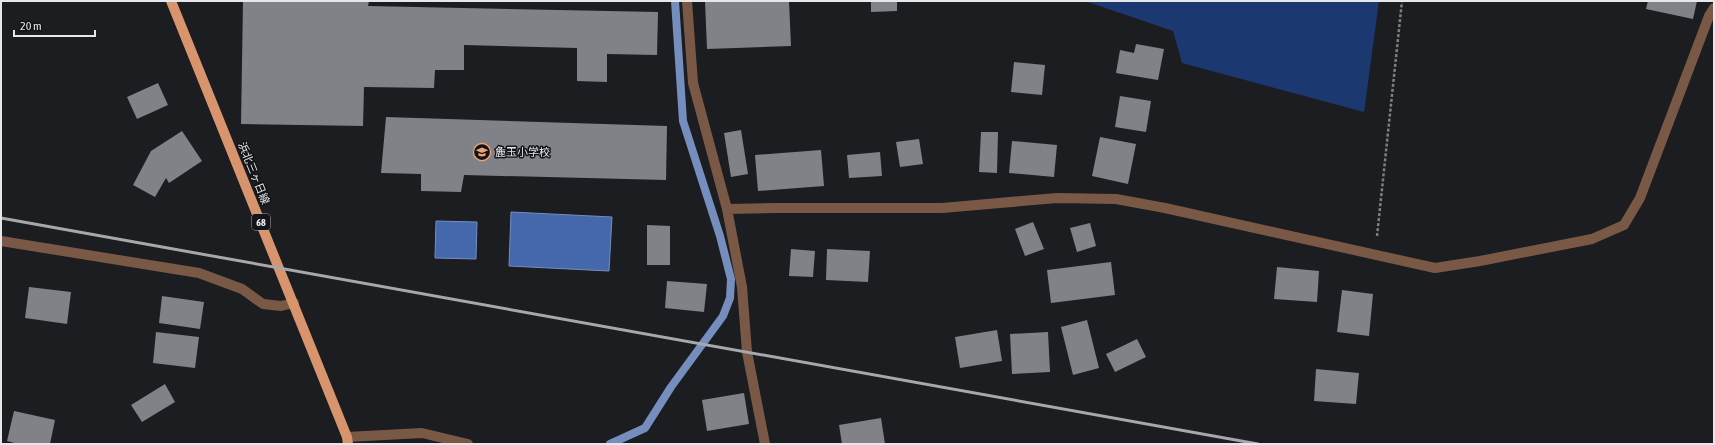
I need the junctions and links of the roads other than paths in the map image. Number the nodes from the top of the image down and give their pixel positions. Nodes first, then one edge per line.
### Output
1 (171, 1) edge
2 (687, 1) edge
3 (1714, 8) edge
4 (727, 209) junction
5 (1, 241) edge
6 (294, 303) junction
7 (348, 440) edge
8 (468, 444) edge
9 (764, 444) edge

1 - 6 main road, 浜北三ヶ日線 / 68
2 - 4 street
3 - 4 street
4 - 9 street
5 - 6 street
6 - 7 main road, 浜北三ヶ日線 / 68
7 - 8 street

